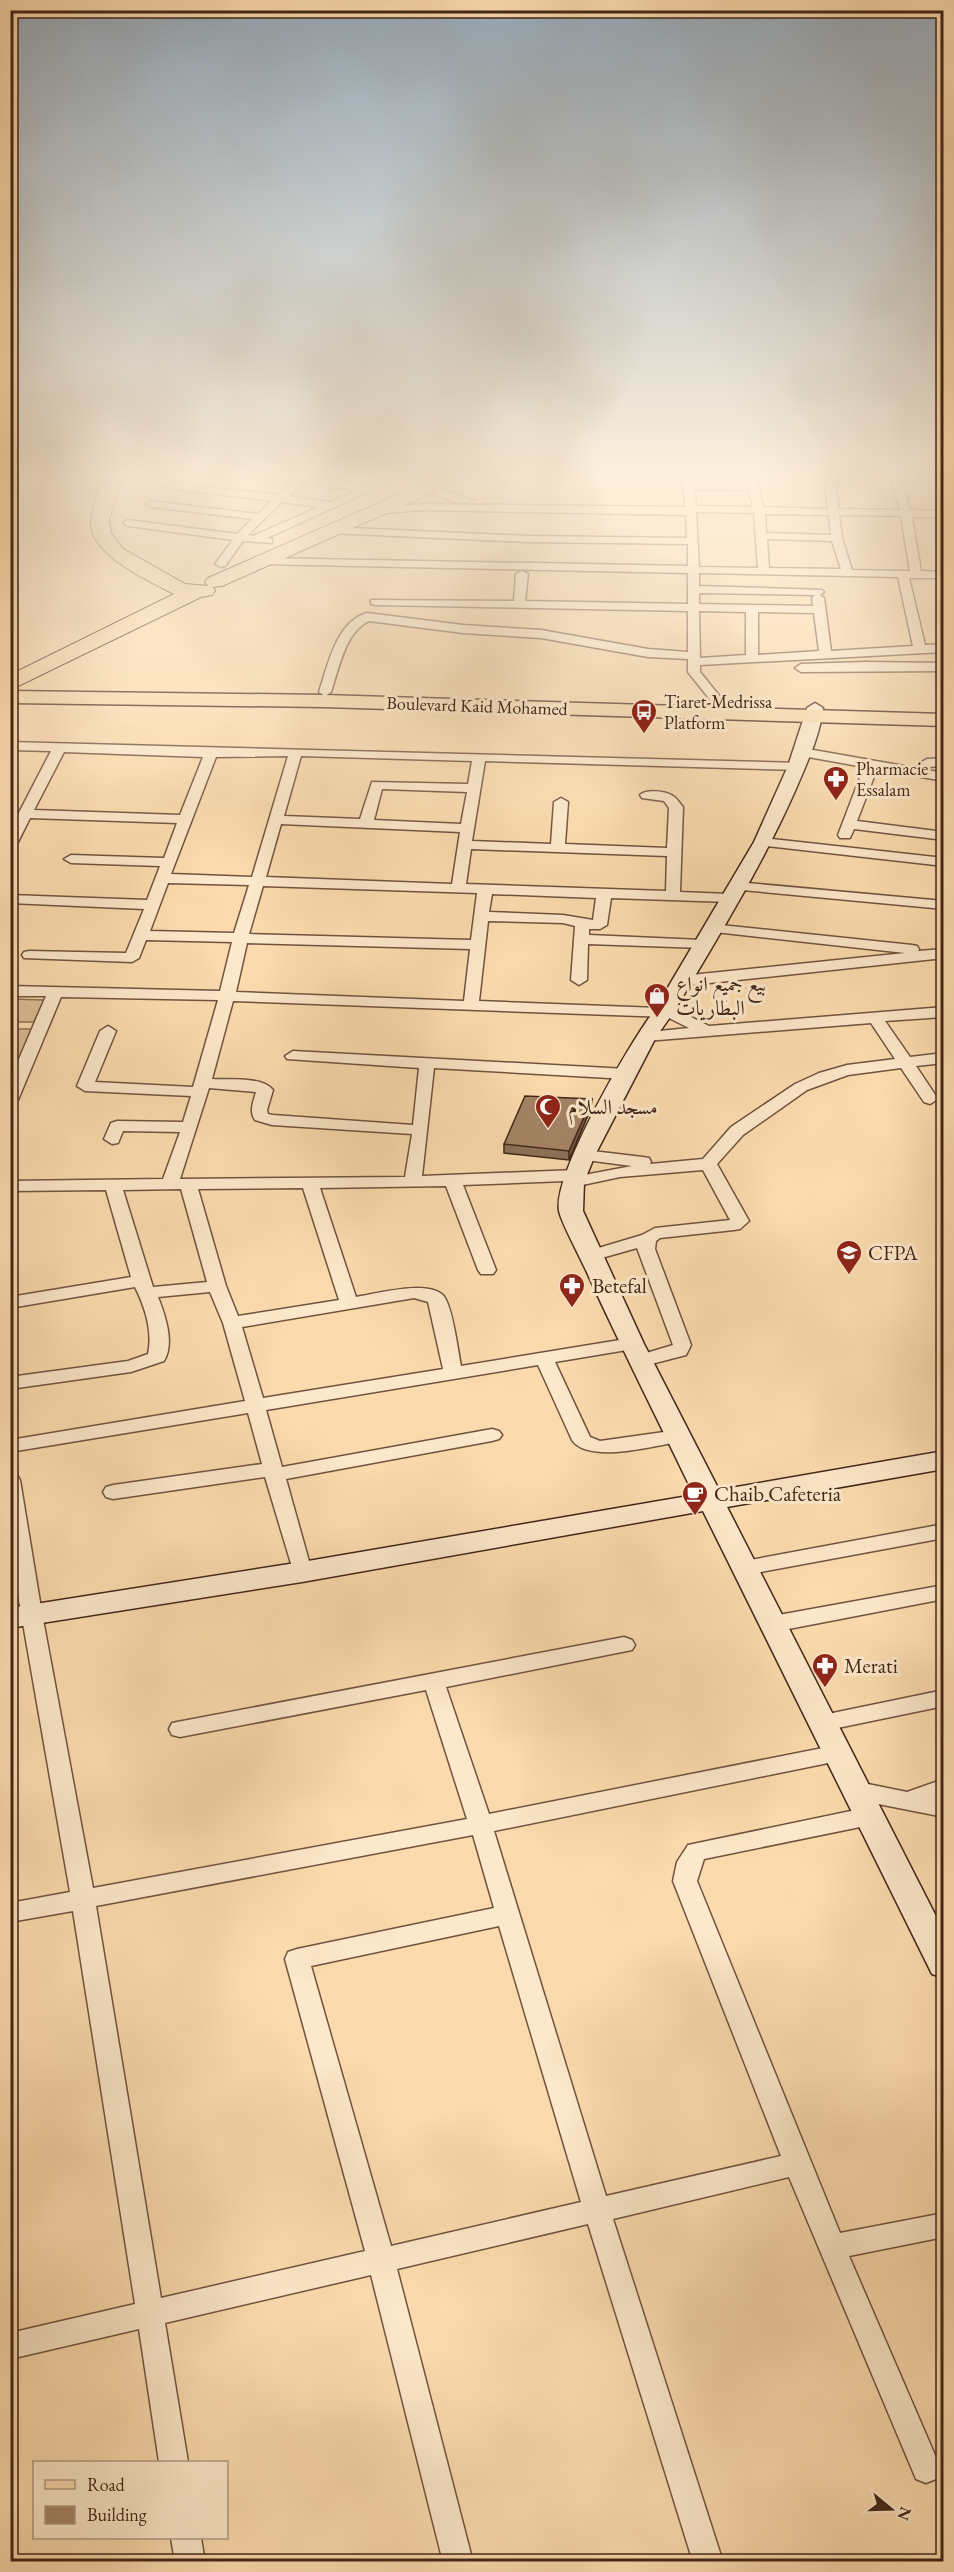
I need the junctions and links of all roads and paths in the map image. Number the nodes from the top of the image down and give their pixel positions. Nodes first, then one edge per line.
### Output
1 (168, 596) edge
2 (170, 596) edge
3 (520, 596) edge
4 (693, 596) edge
5 (818, 596) edge
6 (908, 596) edge
7 (375, 602) dead end
8 (519, 604) junction
9 (693, 608) junction
10 (752, 609) junction
11 (819, 610) junction
12 (944, 648) edge
13 (920, 650) junction
14 (859, 653) junction
15 (826, 655) junction
16 (752, 659) junction
17 (694, 663) junction
18 (48, 665) junction
19 (865, 666) junction
20 (944, 667) edge
21 (10, 672) edge
22 (10, 684) edge
23 (10, 689) edge
24 (45, 689) junction
25 (325, 692) junction
26 (10, 697) edge
27 (720, 704) junction
28 (944, 711) edge
29 (807, 712) junction
30 (944, 720) edge
31 (10, 746) edge
32 (60, 747) junction
33 (296, 752) junction
34 (211, 753) junction
35 (796, 756) junction
36 (479, 757) junction
37 (872, 764) junction
38 (944, 764) edge
39 (944, 777) edge
40 (475, 788) junction
41 (647, 795) dead end
42 (561, 802) dead end
43 (26, 814) junction
44 (184, 819) junction
45 (275, 820) junction
46 (366, 824) junction
47 (849, 824) junction
48 (468, 828) junction
49 (944, 836) edge
50 (764, 842) junction
51 (11, 843) edge
52 (465, 845) junction
53 (558, 848) junction
54 (841, 849) junction
55 (675, 852) junction
56 (71, 859) dead end
57 (168, 862) junction
58 (944, 862) edge
59 (161, 878) junction
60 (259, 881) junction
61 (458, 888) junction
62 (485, 889) junction
63 (732, 892) junction
64 (604, 894) junction
65 (673, 897) junction
66 (10, 900) edge
67 (152, 905) junction
68 (944, 905) edge
69 (482, 916) junction
70 (582, 932) junction
71 (141, 935) junction
72 (707, 936) junction
73 (240, 939) junction
74 (478, 945) junction
75 (944, 953) edge
76 (29, 955) dead end
77 (579, 980) dead end
78 (681, 981) junction
79 (10, 991) edge
80 (55, 992) junction
81 (227, 996) junction
82 (471, 1005) junction
83 (664, 1011) junction
84 (944, 1012) edge
85 (876, 1019) junction
86 (108, 1031) dead end
87 (708, 1032) junction
88 (646, 1036) junction
89 (292, 1056) dead end
90 (944, 1058) edge
91 (907, 1062) junction
92 (427, 1063) junction
93 (627, 1074) junction
94 (201, 1087) junction
95 (930, 1099) dead end
96 (10, 1100) edge
97 (190, 1127) junction
98 (421, 1130) junction
99 (112, 1139) dead end
100 (708, 1164) junction
101 (677, 1165) junction
102 (577, 1171) junction
103 (452, 1179) junction
104 (413, 1182) junction
105 (179, 1184) junction
106 (310, 1184) junction
107 (10, 1186) edge
108 (113, 1186) junction
109 (648, 1239) junction
110 (591, 1256) junction
111 (487, 1270) dead end
112 (217, 1286) junction
113 (145, 1287) junction
114 (10, 1303) edge
115 (349, 1303) junction
116 (232, 1323) junction
117 (636, 1353) junction
118 (544, 1359) junction
119 (454, 1375) junction
120 (10, 1383) edge
121 (254, 1407) junction
122 (492, 1435) dead end
123 (678, 1436) junction
124 (10, 1446) edge
125 (944, 1460) edge
126 (273, 1472) junction
127 (10, 1480) edge
128 (113, 1492) dead end
129 (711, 1501) junction
130 (944, 1531) edge
131 (745, 1568) junction
132 (302, 1572) junction
133 (944, 1592) edge
134 (21, 1616) edge
135 (773, 1624) junction
136 (624, 1645) dead end
137 (434, 1683) junction
138 (944, 1698) edge
139 (823, 1724) junction
140 (180, 1729) dead end
141 (838, 1753) junction
142 (944, 1787) edge
143 (858, 1791) junction
144 (908, 1801) junction
145 (944, 1808) edge
146 (870, 1816) junction
147 (481, 1825) junction
148 (83, 1898) junction
149 (10, 1913) edge
150 (508, 1915) junction
151 (944, 1965) edge
152 (797, 2164) junction
153 (597, 2211) junction
154 (943, 2225) edge
155 (832, 2247) junction
156 (381, 2260) junction
157 (149, 2313) junction
158 (10, 2346) edge
159 (174, 2461) edge
160 (926, 2469) dead end
161 (186, 2539) edge
162 (190, 2562) edge
163 (458, 2562) edge
164 (708, 2562) edge

1 - 21 highway
2 - 18 highway
3 - 8 street
4 - 9 street
5 - 11 street
6 - 13 street
7 - 8 street
8 - 9 street
9 - 10 street
9 - 17 street
10 - 11 street
10 - 16 street
11 - 15 street
12 - 13 street
13 - 14 street
14 - 15 street
14 - 19 street
15 - 16 street
16 - 17 street
17 - 19 street
17 - 25 street
17 - 27 street
18 - 22 highway
18 - 24 highway
19 - 20 street
23 - 24 main road, Boulevard Kaid Mohamed
24 - 25 main road, Boulevard Kaid Mohamed
25 - 27 main road, Boulevard Kaid Mohamed
26 - 29 main road, Boulevard Kaid Mohamed
27 - 29 main road, Boulevard Kaid Mohamed
28 - 29 main road, Boulevard Kaid Mohamed
29 - 30 main road, Boulevard Kaid Mohamed
29 - 35 street
29 - 35 street
31 - 32 street
32 - 34 street
32 - 43 street
33 - 34 street
33 - 36 street
33 - 45 street
34 - 44 street
35 - 36 street
35 - 37 street
35 - 38 street
35 - 50 street
36 - 40 street
37 - 39 street
37 - 47 street
40 - 46 street
40 - 48 street
41 - 55 street
42 - 53 street
43 - 44 street
43 - 51 street
44 - 57 street
45 - 46 street
45 - 60 street
46 - 48 street
47 - 49 street
47 - 54 street
48 - 52 street
50 - 54 street
50 - 63 street
52 - 53 street
52 - 61 street
53 - 55 street
54 - 58 street
55 - 65 street
56 - 57 street
57 - 59 street
59 - 60 street
59 - 67 street
60 - 61 street
60 - 73 street
61 - 62 street
62 - 64 street
62 - 69 street
63 - 65 street
63 - 68 street
63 - 72 street
64 - 65 street
64 - 70 street
66 - 67 street
67 - 71 street
69 - 70 street
69 - 74 street
70 - 72 street
70 - 77 street
71 - 73 street
71 - 76 street
72 - 75 street
72 - 78 street
73 - 74 street
73 - 81 street
74 - 82 street
75 - 78 street
78 - 83 street
79 - 80 street
80 - 81 street
80 - 96 street
81 - 82 street
81 - 94 street
82 - 83 street
83 - 87 street
83 - 88 street
84 - 85 street
85 - 87 street
85 - 91 street
86 - 94 street
87 - 88 street
88 - 93 street
89 - 92 street
90 - 91 street
91 - 95 street
91 - 100 street
92 - 93 street
92 - 98 street
93 - 102 street
94 - 97 street
94 - 98 street
97 - 99 street
97 - 105 street
98 - 104 street
100 - 101 street
100 - 109 street
101 - 102 street
101 - 102 street
102 - 103 street
102 - 110 street
103 - 104 street
103 - 111 street
104 - 106 street
105 - 106 street
105 - 108 street
105 - 112 street
106 - 115 street
107 - 108 street
108 - 113 street
109 - 110 street
109 - 117 street
110 - 117 street
112 - 113 street
112 - 116 street
113 - 114 street
113 - 120 street
115 - 116 street
115 - 119 street
116 - 121 street
117 - 118 street
117 - 123 street
118 - 119 street
118 - 123 street
119 - 121 street
121 - 124 street
121 - 126 street
122 - 126 street
123 - 129 street
125 - 129 street
126 - 128 street
126 - 132 street
127 - 134 street
129 - 131 street
129 - 132 street
130 - 131 street
131 - 135 street
132 - 134 street
133 - 135 street
134 - 148 street
135 - 139 street
136 - 137 street
137 - 140 street
137 - 147 street
138 - 139 street
139 - 141 street
141 - 143 street
141 - 147 street
142 - 144 street
143 - 144 street
143 - 146 street
144 - 145 street
146 - 151 street
146 - 152 street
147 - 148 street
147 - 150 street
148 - 149 street
148 - 157 street
150 - 153 street
150 - 156 street
152 - 153 street
152 - 155 street
153 - 156 street
153 - 164 street
154 - 155 street
155 - 160 street
156 - 157 street
156 - 163 street
157 - 158 street
157 - 159 street
161 - 162 street

